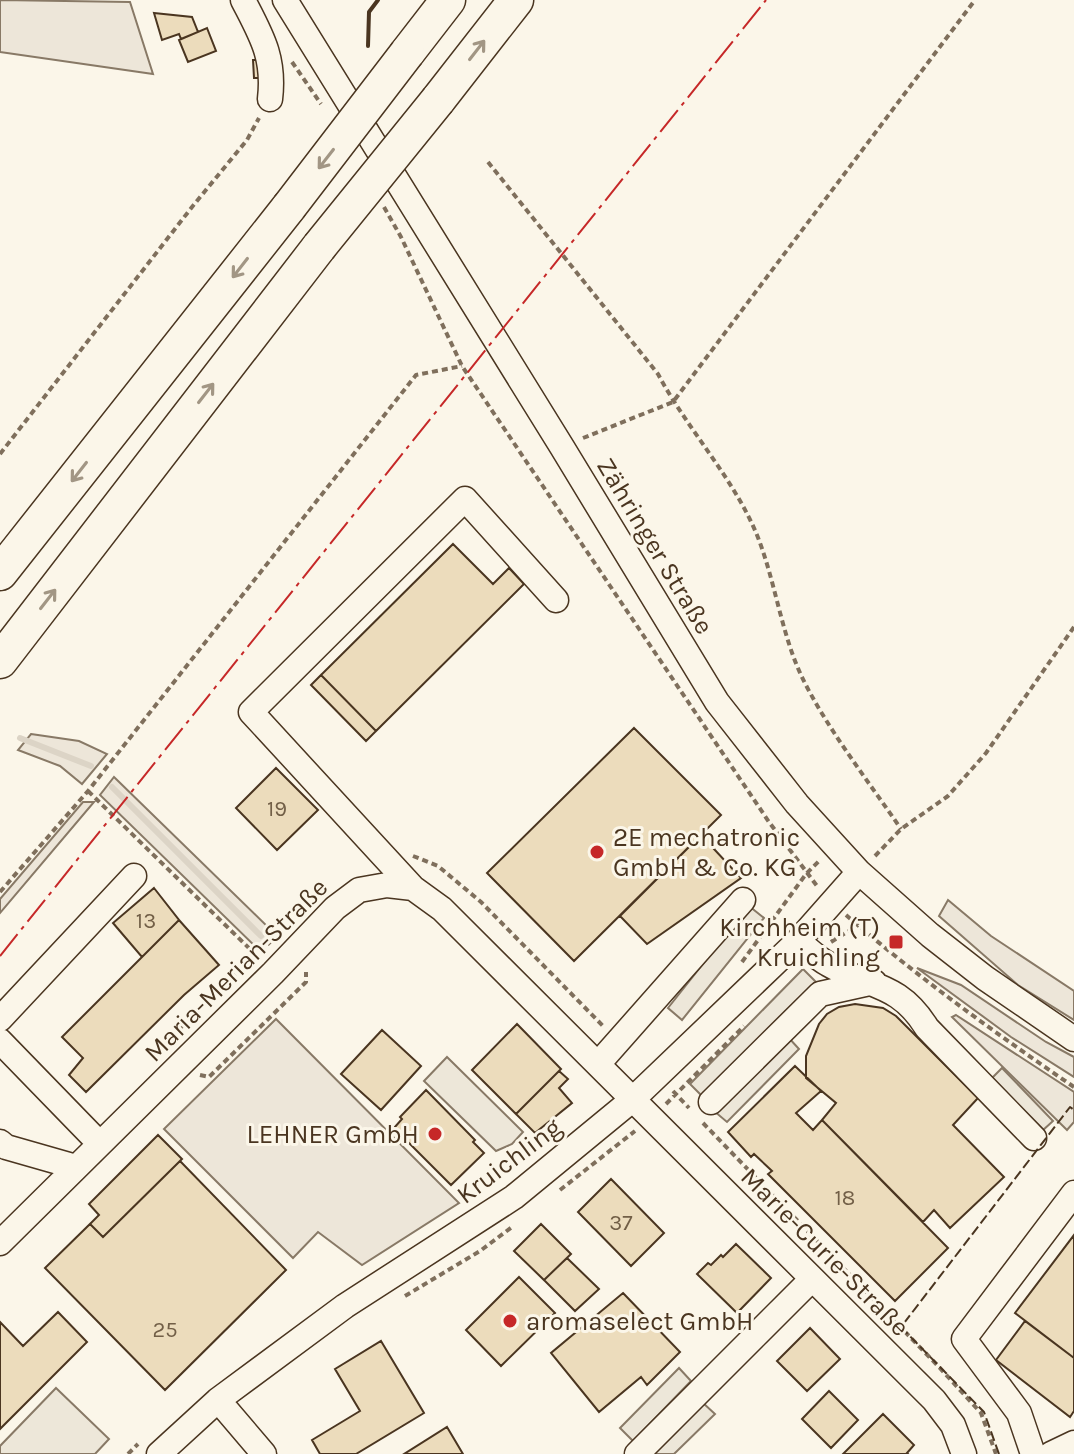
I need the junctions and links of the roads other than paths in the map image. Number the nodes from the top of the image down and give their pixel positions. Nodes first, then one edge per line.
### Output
1 (243, 0) edge
2 (285, 0) edge
3 (448, 0) edge
4 (516, 0) edge
5 (270, 99) road end
6 (0, 573) edge
7 (556, 600) dead end
8 (0, 661) edge
9 (859, 872) junction
10 (134, 876) dead end
11 (413, 888) junction
12 (743, 900) dead end
13 (798, 941) junction
14 (828, 965) junction
15 (874, 982) junction
16 (820, 994) junction
17 (0, 1019) edge
18 (1074, 1039) edge
19 (0, 1041) edge
20 (598, 1064) junction
21 (632, 1100) junction
22 (711, 1102) dead end
23 (1034, 1138) dead end
24 (0, 1142) edge
25 (100, 1144) junction
26 (76, 1167) junction
27 (1074, 1193) edge
28 (0, 1243) edge
29 (812, 1279) junction
30 (218, 1400) junction
31 (1074, 1443) edge
32 (152, 1446) edge
33 (264, 1454) edge
34 (637, 1454) edge
35 (964, 1454) edge
36 (1033, 1454) edge
37 (1051, 1454) edge

1 - 5 street
2 - 9 street, Zähringer Straße
3 -> 6 highway, bridge
8 -> 4 highway, bridge
7 - 11 street
9 - 13 street, Kruichling
9 - 18 street, Zähringer Straße
10 - 17 street
11 - 20 street
11 - 25 street, Maria-Merian-Straße
12 - 20 street
13 - 14 street
13 - 21 street, Kruichling
14 - 15 street
14 - 16 street
15 - 16 street
15 - 23 street
16 - 22 street
19 - 25 street
20 - 21 street
21 - 29 street, Marie-Curie-Straße
21 - 30 street, Kruichling
24 - 26 street
25 - 26 street, Maria-Merian-Straße
26 - 28 street, Maria-Merian-Straße
27 - 36 street
29 - 34 street
29 - 35 street, Marie-Curie-Straße
30 - 32 street, Kruichling
30 - 33 street
31 - 37 street

